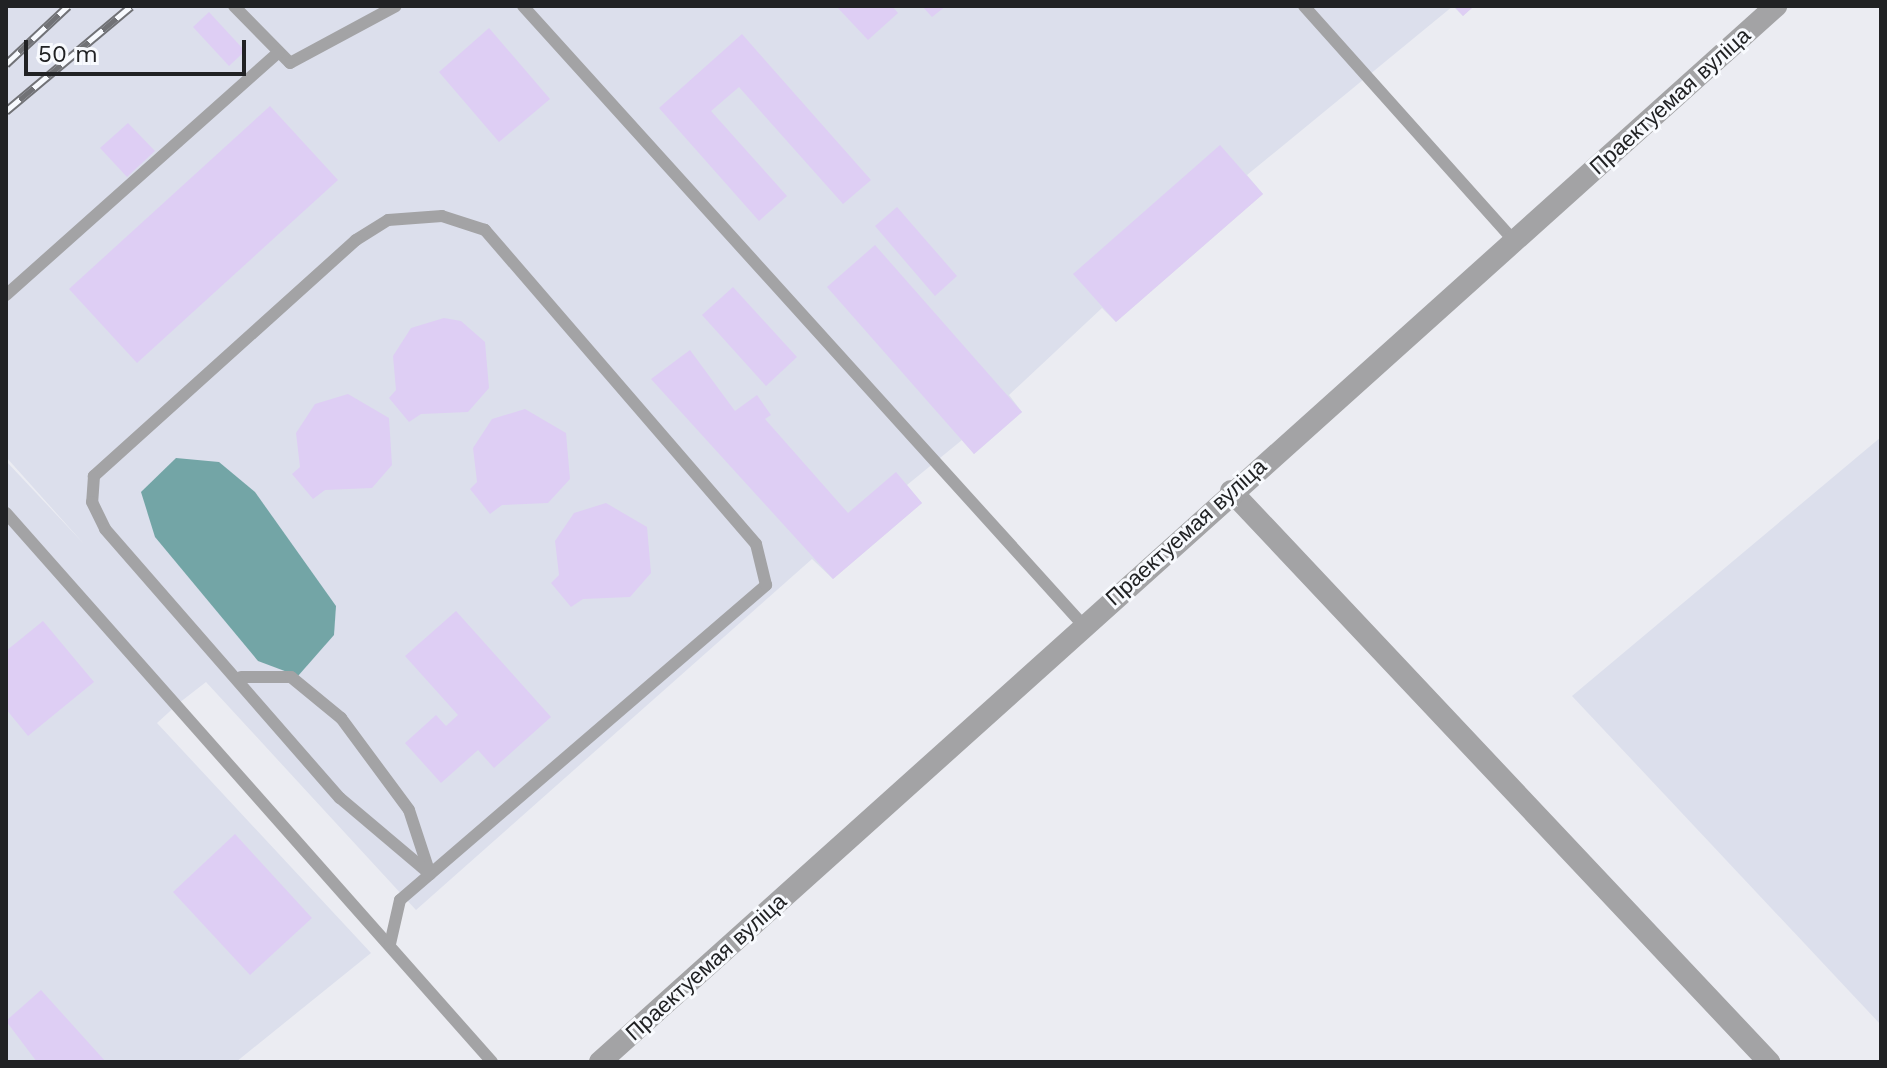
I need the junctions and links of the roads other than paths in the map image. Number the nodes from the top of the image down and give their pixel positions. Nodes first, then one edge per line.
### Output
1 (234, 6) edge
2 (396, 6) edge
3 (523, 6) edge
4 (1304, 6) edge
5 (1776, 6) edge
6 (279, 52) junction
7 (1512, 239) junction
8 (6, 295) edge
9 (1231, 491) junction
10 (6, 513) edge
11 (1083, 625) junction
12 (241, 677) junction
13 (430, 874) junction
14 (390, 944) junction
15 (492, 1062) edge
16 (600, 1062) edge
17 (1769, 1062) edge

1 - 6 lane
2 - 6 lane
3 - 11 lane
4 - 7 lane
5 - 7 street, Праектуемая вуліца
6 - 8 lane
7 - 9 street, Праектуемая вуліца
9 - 11 street, Праектуемая вуліца
9 - 17 street
10 - 14 lane
11 - 16 street, Праектуемая вуліца
12 - 13 lane
12 - 13 lane
12 - 13 lane
13 - 14 lane
14 - 15 lane

